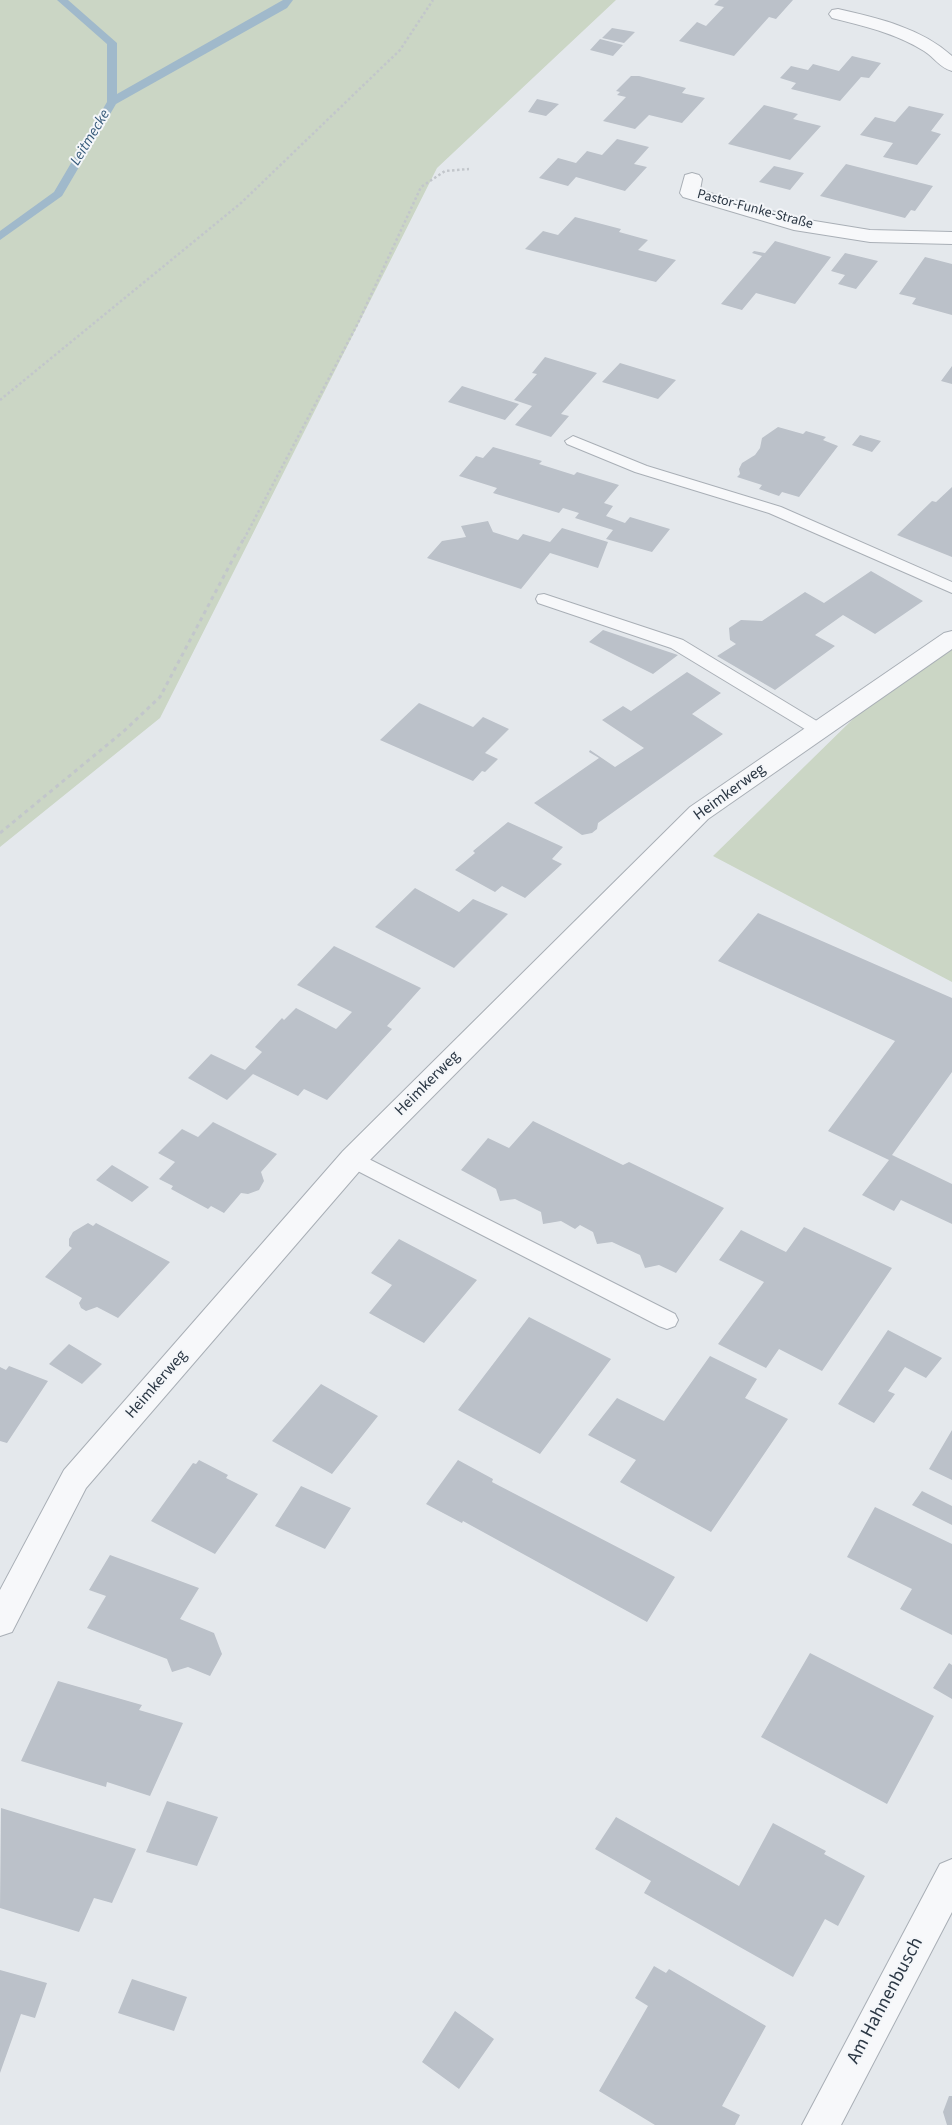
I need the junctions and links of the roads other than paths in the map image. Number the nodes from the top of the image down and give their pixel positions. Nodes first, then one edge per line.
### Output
1 (838, 14) dead end
2 (952, 66) edge
3 (692, 179) dead end
4 (952, 238) edge
5 (573, 441) dead end
6 (952, 588) edge
7 (544, 598) dead end
8 (952, 638) edge
9 (819, 730) junction
10 (353, 1159) junction
11 (667, 1320) dead end
12 (0, 1622) edge
13 (952, 1876) edge
14 (821, 2125) edge

1 - 2 street
3 - 4 street, Pastor-Funke-Straße
5 - 6 lane
7 - 9 lane
8 - 9 street, Heimkerweg
9 - 10 street, Heimkerweg
10 - 11 lane
10 - 12 street, Heimkerweg
13 - 14 street, Am Hahnenbusch

